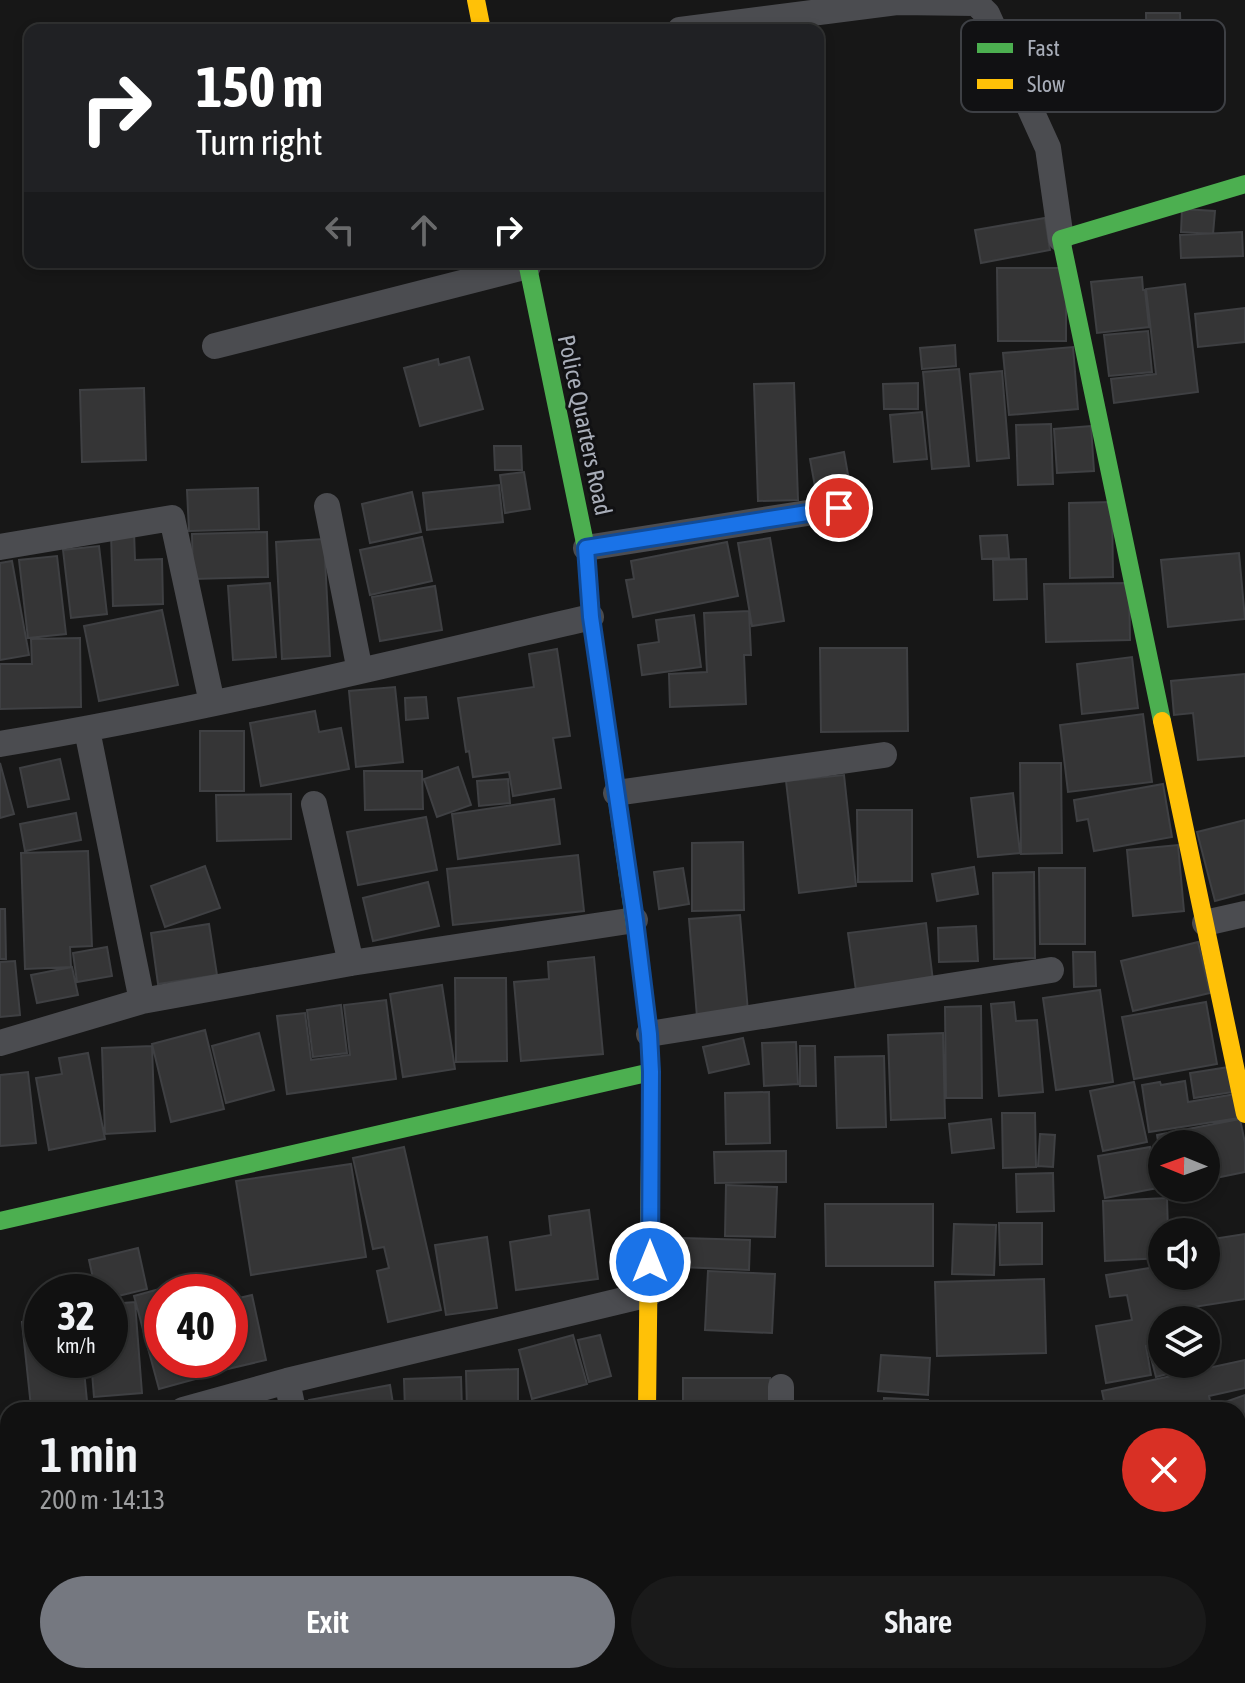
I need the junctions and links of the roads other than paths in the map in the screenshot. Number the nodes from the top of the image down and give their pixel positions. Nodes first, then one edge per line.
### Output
1 (476, 0) edge
2 (990, 20) edge
3 (481, 24) edge
4 (726, 24) edge
5 (1032, 112) edge
6 (1245, 184) edge
7 (1061, 239) junction
8 (512, 268) edge
9 (528, 268) edge
10 (215, 346) dead end
11 (327, 506) dead end
12 (839, 508) dead end
13 (0, 547) edge
14 (586, 548) junction
15 (591, 617) junction
16 (360, 671) junction
17 (212, 703) junction
18 (87, 730) junction
19 (0, 744) edge
20 (884, 755) dead end
21 (616, 793) junction
22 (314, 804) dead end
23 (1245, 914) edge
24 (635, 920) junction
25 (1205, 923) junction
26 (351, 963) junction
27 (1051, 970) dead end
28 (142, 1001) junction
29 (649, 1034) junction
30 (0, 1043) edge
31 (651, 1072) junction
32 (1245, 1114) edge
33 (0, 1221) edge
34 (649, 1294) junction
35 (287, 1381) junction
36 (212, 1402) edge
37 (291, 1402) edge
38 (647, 1402) edge

1 - 3 street
2 - 4 street
5 - 7 street
6 - 7 street
7 - 25 street
8 - 10 street
9 - 14 street, Police Quarters Road
11 - 16 street
12 - 14 street
13 - 17 street
14 - 15 street, Police Quarters Road
15 - 16 street
15 - 21 street, Police Quarters Road
16 - 17 street
17 - 18 street
18 - 19 street
18 - 28 street
20 - 21 street
21 - 24 street, Police Quarters Road
22 - 26 street
23 - 25 street
24 - 26 street
24 - 29 street, Police Quarters Road
25 - 32 street
26 - 28 street
27 - 29 street
28 - 30 street
29 - 31 street, Police Quarters Road
31 - 33 street
31 - 34 street, Police Quarters Road
34 - 35 street
34 - 38 street, Police Quarters Road
35 - 36 street
35 - 37 street

